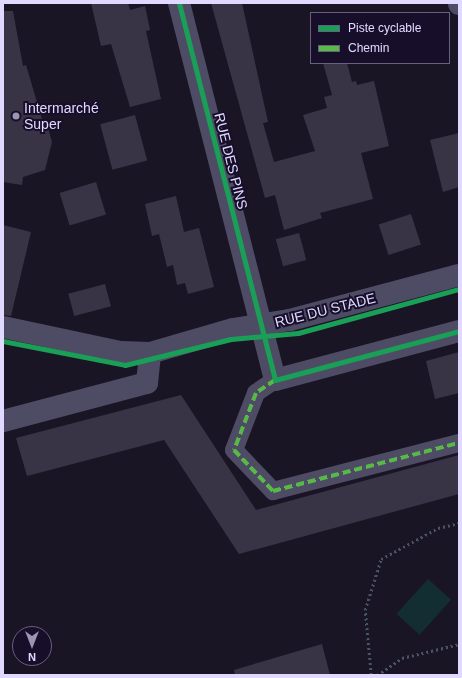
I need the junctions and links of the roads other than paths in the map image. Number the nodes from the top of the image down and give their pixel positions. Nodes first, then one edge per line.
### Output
1 (178, 3) edge
2 (459, 275) edge
3 (259, 326) junction
4 (3, 328) edge
5 (459, 332) edge
6 (150, 353) junction
7 (275, 380) junction
8 (3, 421) edge
9 (459, 443) edge

1 - 3 street, RUE DES PINS
2 - 3 street, RUE DU STADE
3 - 6 street, RUE DU STADE
3 - 7 street, RUE DES PINS
4 - 6 street, RUE DU STADE
5 - 7 street
6 - 8 street
7 - 9 street

